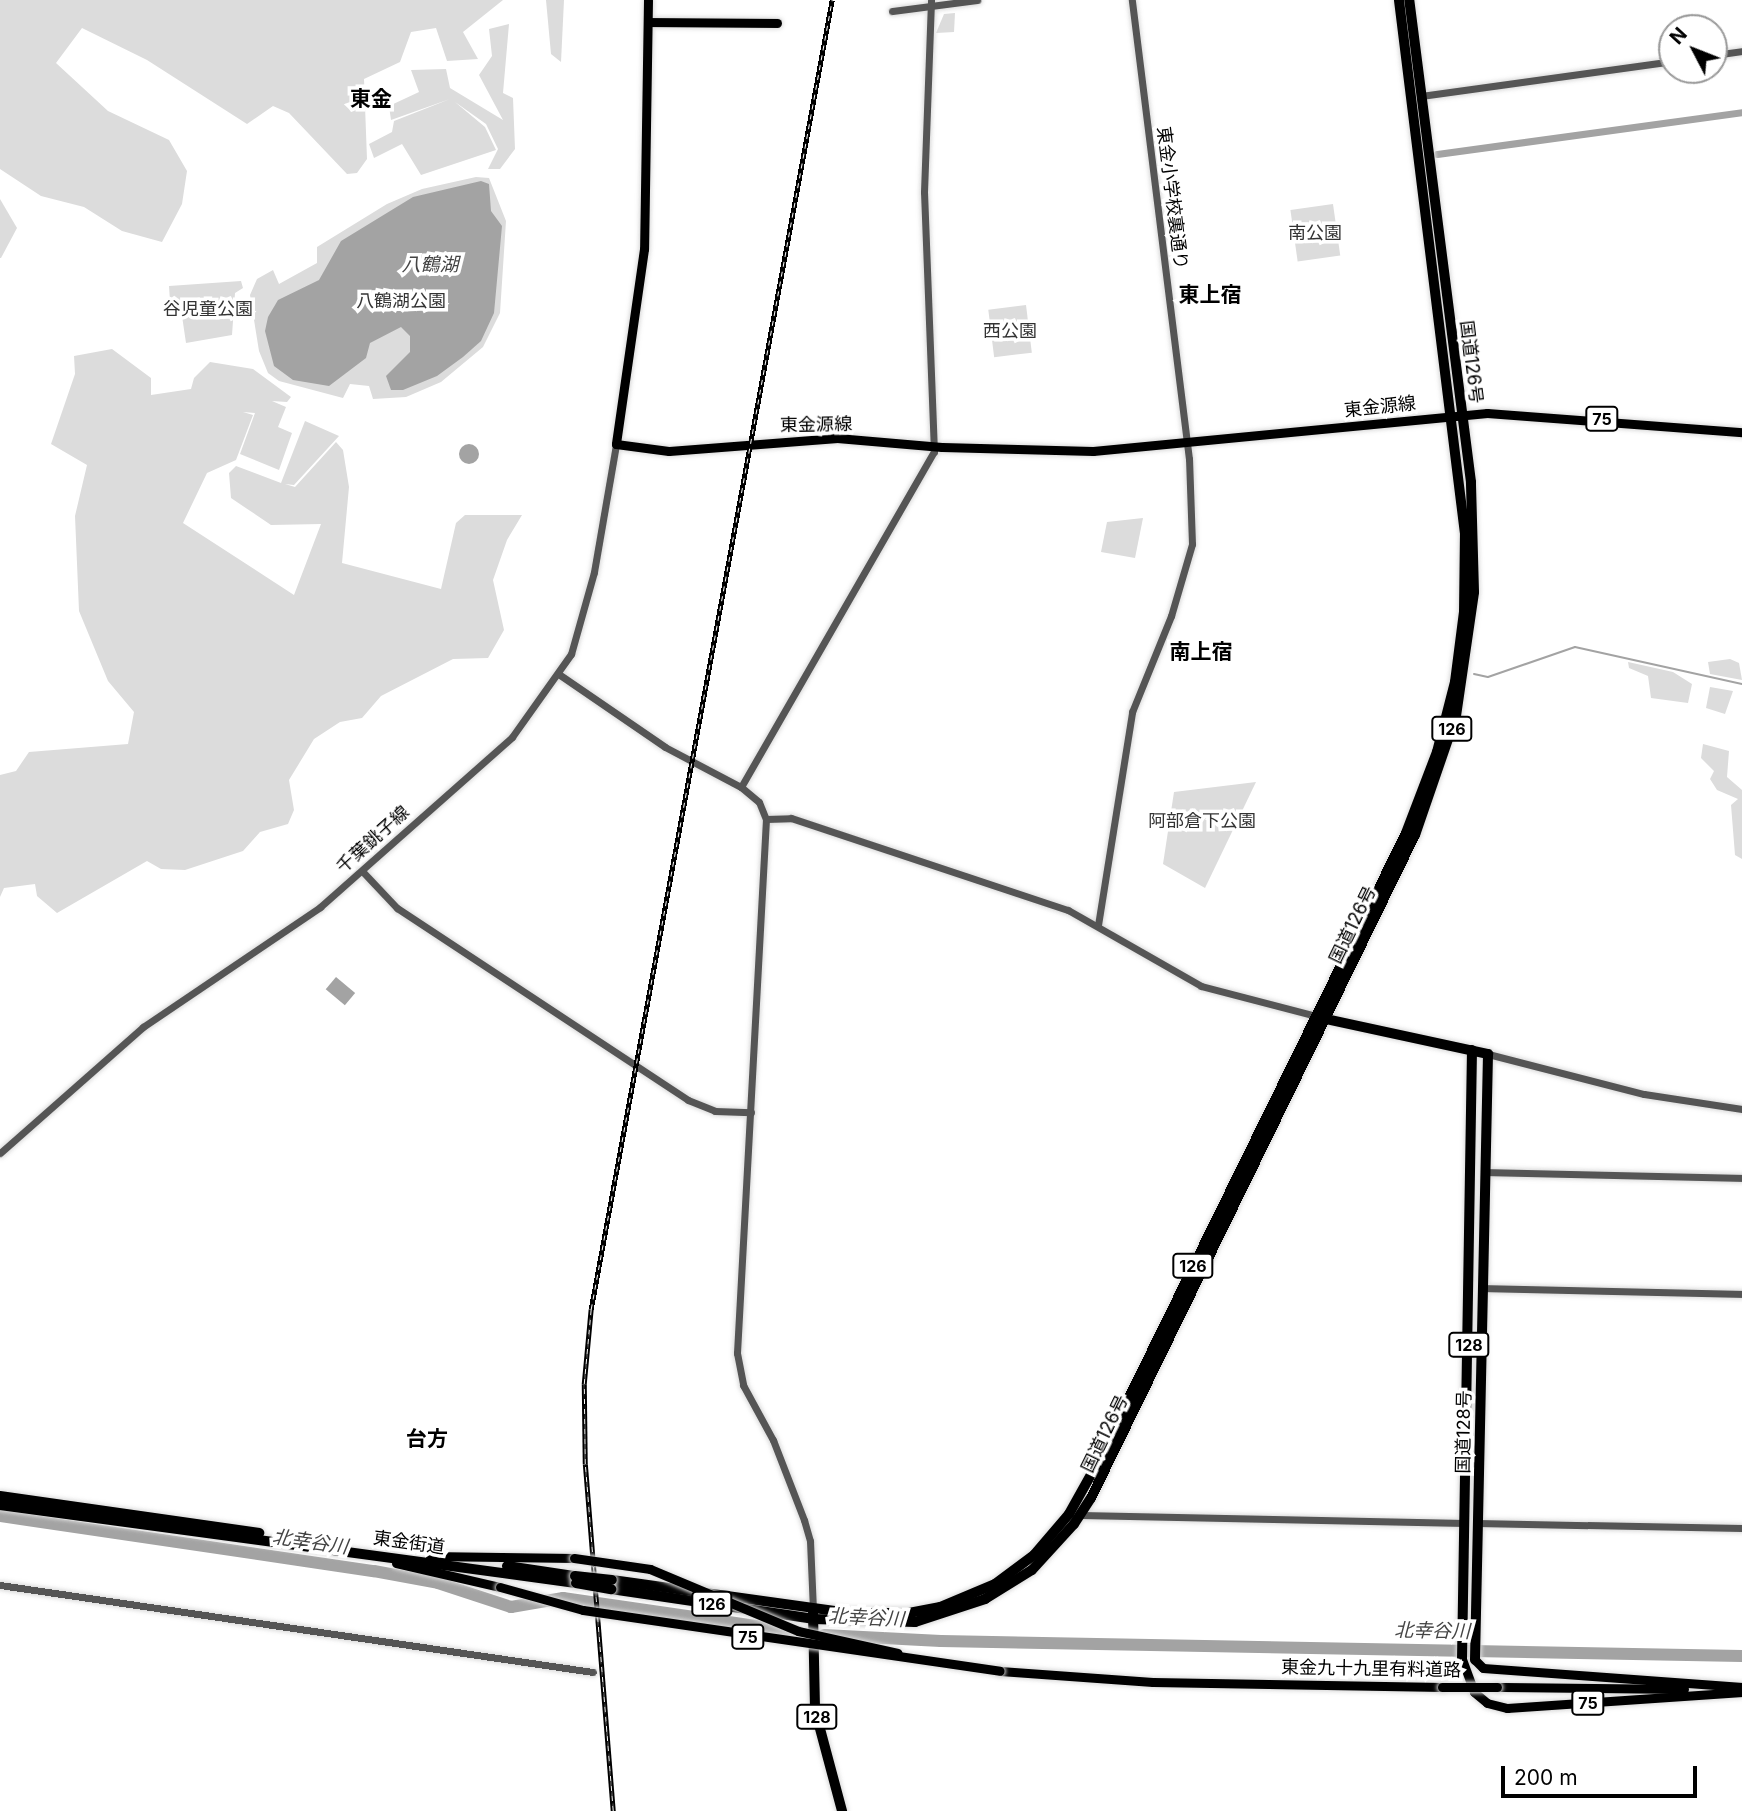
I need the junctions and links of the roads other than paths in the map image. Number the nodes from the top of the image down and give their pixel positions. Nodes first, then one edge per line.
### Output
1 (648, 0) edge
2 (977, 0) edge
3 (1132, 0) edge
4 (1399, 0) edge
5 (1409, 0) edge
6 (931, 3) edge
7 (892, 12) dead end
8 (648, 22) junction
9 (776, 23) dead end
10 (1658, 63) edge
11 (1421, 96) junction
12 (1457, 415) junction
13 (1742, 432) edge
14 (1186, 442) junction
15 (616, 444) junction
16 (935, 446) junction
17 (560, 674) junction
18 (741, 787) junction
19 (766, 819) junction
20 (362, 871) junction
21 (1098, 925) junction
22 (1321, 1017) junction
23 (1472, 1051) junction
24 (1488, 1054) junction
25 (1742, 1109) edge
26 (751, 1112) junction
27 (0, 1153) edge
28 (1471, 1172) junction
29 (1486, 1172) junction
30 (1742, 1178) edge
31 (1470, 1288) junction
32 (1483, 1288) junction
33 (1742, 1294) edge
34 (1467, 1405) junction
35 (1480, 1406) junction
36 (0, 1496) edge
37 (0, 1505) edge
38 (1081, 1515) junction
39 (1465, 1523) junction
40 (1477, 1524) junction
41 (1742, 1528) edge
42 (284, 1542) junction
43 (429, 1556) junction
44 (576, 1579) junction
45 (0, 1585) edge
46 (813, 1614) junction
47 (1463, 1639) junction
48 (1475, 1639) junction
49 (1462, 1659) joint
50 (1475, 1660) joint
51 (1000, 1671) junction
52 (593, 1672) dead end
53 (1742, 1690) edge
54 (842, 1811) edge

1 - 8 main road
2 - 6 street
3 - 14 street, 東金小学校裏通り
4 - 12 highway, 国道126号 / 126
5 - 11 highway, 国道126号 / 126
6 - 7 street
6 - 16 street
8 - 9 main road
8 - 15 main road
10 - 11 street
11 - 12 highway, 国道126号 / 126
12 - 13 main road, 75
12 - 14 main road, 東金源線
12 - 22 highway, 国道126号 / 126
14 - 16 main road, 東金源線
14 - 21 street, 東金小学校裏通り
15 - 16 main road, 東金源線
15 - 17 street, 千葉銚子線
16 - 18 street
17 - 18 street
17 - 20 street, 千葉銚子線
18 - 19 street
19 - 21 street
19 - 26 street
20 - 26 street
20 - 27 street, 千葉銚子線
21 - 22 street
22 - 23 highway
22 - 38 highway, 国道126号 / 126
22 - 46 highway, 国道126号 / 126
23 - 24 highway
23 - 28 highway, 国道128号 / 128
24 - 25 street
24 - 29 highway, 国道128号 / 128
26 - 46 street
28 - 29 highway
28 - 31 highway, 国道128号 / 128
29 - 30 street
29 - 32 highway, 国道128号 / 128
31 - 32 highway
31 - 34 highway, 国道128号 / 128
32 - 33 street
32 - 35 highway, 国道128号 / 128
34 - 35 highway
34 - 39 highway, 国道128号 / 128
35 - 40 highway, 国道128号 / 128
36 - 43 highway, 東金街道 / 126
37 - 42 highway, 東金街道 / 126
38 - 39 street
38 - 46 highway, 国道126号 / 126
39 - 40 highway
39 - 47 highway, 国道128号 / 128
40 - 41 street
40 - 48 highway, 国道128号 / 128
42 - 44 highway, 東金街道 / 126
42 - 51 main road, 東金九十九里有料道路 / 75, bridge
43 - 44 highway, 東金街道 / 126
43 - 51 main road, 東金九十九里有料道路 / 75, bridge
44 - 46 highway, 東金街道 / 126, bridge
45 - 52 street
46 - 54 highway, 128
47 - 48 highway
47 - 49 highway, 国道128号 / 128
48 - 50 highway, 国道128号 / 128
49 - 53 main road, 75
50 - 53 main road, 75
51 - 53 main road, 東金九十九里有料道路 / 75, bridge

